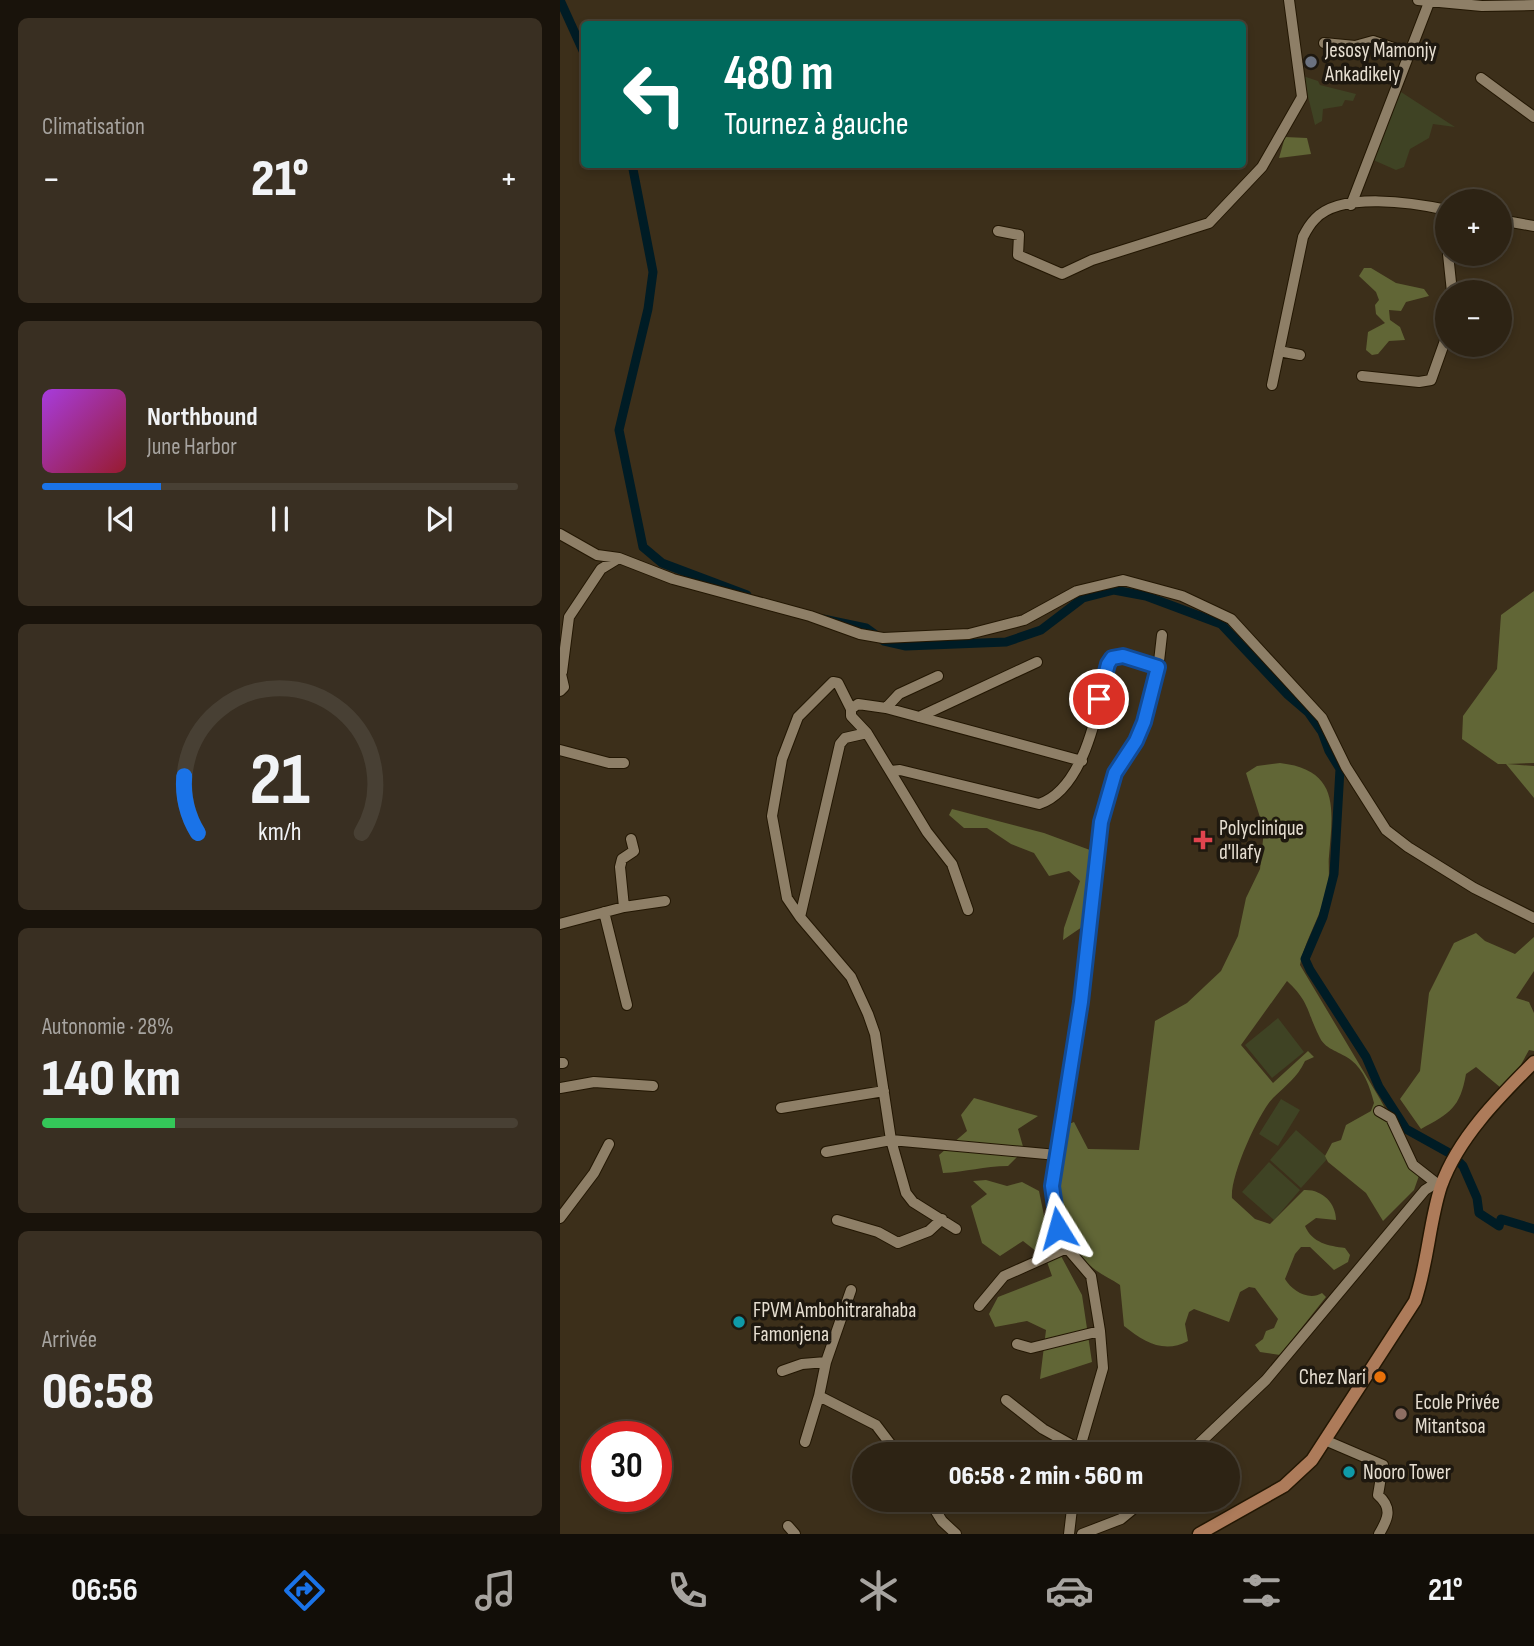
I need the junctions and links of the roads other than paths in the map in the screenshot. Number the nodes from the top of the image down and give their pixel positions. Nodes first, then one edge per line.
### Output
1 (1289, 0) edge
2 (1418, 0) edge
3 (1430, 1) edge
4 (1534, 5) edge
5 (1324, 43) dead end
6 (1411, 54) junction
7 (1480, 78) dead end
8 (1534, 117) edge
9 (1351, 205) junction
10 (1435, 207) edge
11 (1512, 222) edge
12 (1534, 226) edge
13 (998, 231) dead end
14 (1279, 351) junction
15 (1300, 355) dead end
16 (1439, 357) edge
17 (1363, 376) dead end
18 (1272, 385) dead end
19 (560, 534) edge
20 (618, 558) junction
21 (1161, 635) dead end
22 (1037, 662) dead end
23 (1158, 667) junction
24 (561, 671) edge
25 (937, 676) dead end
26 (560, 691) edge
27 (886, 708) junction
28 (851, 709) junction
29 (919, 718) junction
30 (867, 733) junction
31 (560, 750) edge
32 (1082, 761) junction
33 (624, 763) dead end
34 (891, 771) junction
35 (631, 839) dead end
36 (665, 901) dead end
37 (624, 906) junction
38 (968, 911) dead end
39 (604, 912) junction
40 (800, 917) junction
41 (1534, 918) edge
42 (560, 923) edge
43 (627, 1005) dead end
44 (1531, 1068) edge
45 (653, 1086) dead end
46 (560, 1088) edge
47 (884, 1091) junction
48 (781, 1108) dead end
49 (1379, 1111) dead end
50 (891, 1140) junction
51 (610, 1144) dead end
52 (826, 1152) dead end
53 (1058, 1155) junction
54 (1439, 1183) junction
55 (560, 1219) edge
56 (942, 1219) junction
57 (837, 1220) dead end
58 (956, 1230) dead end
59 (1067, 1248) junction
60 (851, 1290) dead end
61 (979, 1306) dead end
62 (1100, 1331) junction
63 (1017, 1344) dead end
64 (826, 1362) junction
65 (782, 1371) dead end
66 (819, 1396) junction
67 (1006, 1400) dead end
68 (1326, 1441) junction
69 (805, 1442) dead end
70 (889, 1442) edge
71 (1063, 1442) edge
72 (1081, 1442) edge
73 (1201, 1442) edge
74 (936, 1512) edge
75 (1072, 1512) edge
76 (1129, 1512) edge
77 (956, 1534) edge
78 (1069, 1534) edge
79 (1082, 1534) edge
80 (1199, 1534) edge
81 (1379, 1534) edge

1 - 13 street
2 - 3 street
3 - 4 street
3 - 6 street
5 - 6 street
6 - 9 street
7 - 8 street
9 - 10 street
9 - 14 street
11 - 12 street
14 - 15 street
14 - 18 street
16 - 17 street
19 - 20 street
20 - 24 street
20 - 41 street
21 - 23 street
22 - 29 street
23 - 32 street
23 - 53 street
24 - 26 street
25 - 27 street
27 - 28 street
27 - 29 street
28 - 30 street
28 - 40 street
29 - 32 street
30 - 34 street
30 - 40 street
31 - 33 street
32 - 34 street
34 - 38 street
35 - 37 street
36 - 37 street
37 - 39 street
39 - 42 street
39 - 43 street
40 - 47 street
44 - 54 main road
45 - 46 street
47 - 48 street
47 - 50 street
49 - 54 street
50 - 52 street
50 - 53 street
50 - 56 street
51 - 55 street
53 - 59 street
54 - 68 main road
54 - 73 street
56 - 57 street
56 - 58 street
59 - 61 street
59 - 62 street
60 - 64 street
62 - 63 street
62 - 72 street
64 - 65 street
64 - 66 street
66 - 69 street
66 - 70 street
67 - 71 street
68 - 80 main road
68 - 81 street
74 - 77 street
75 - 78 street
76 - 79 street

